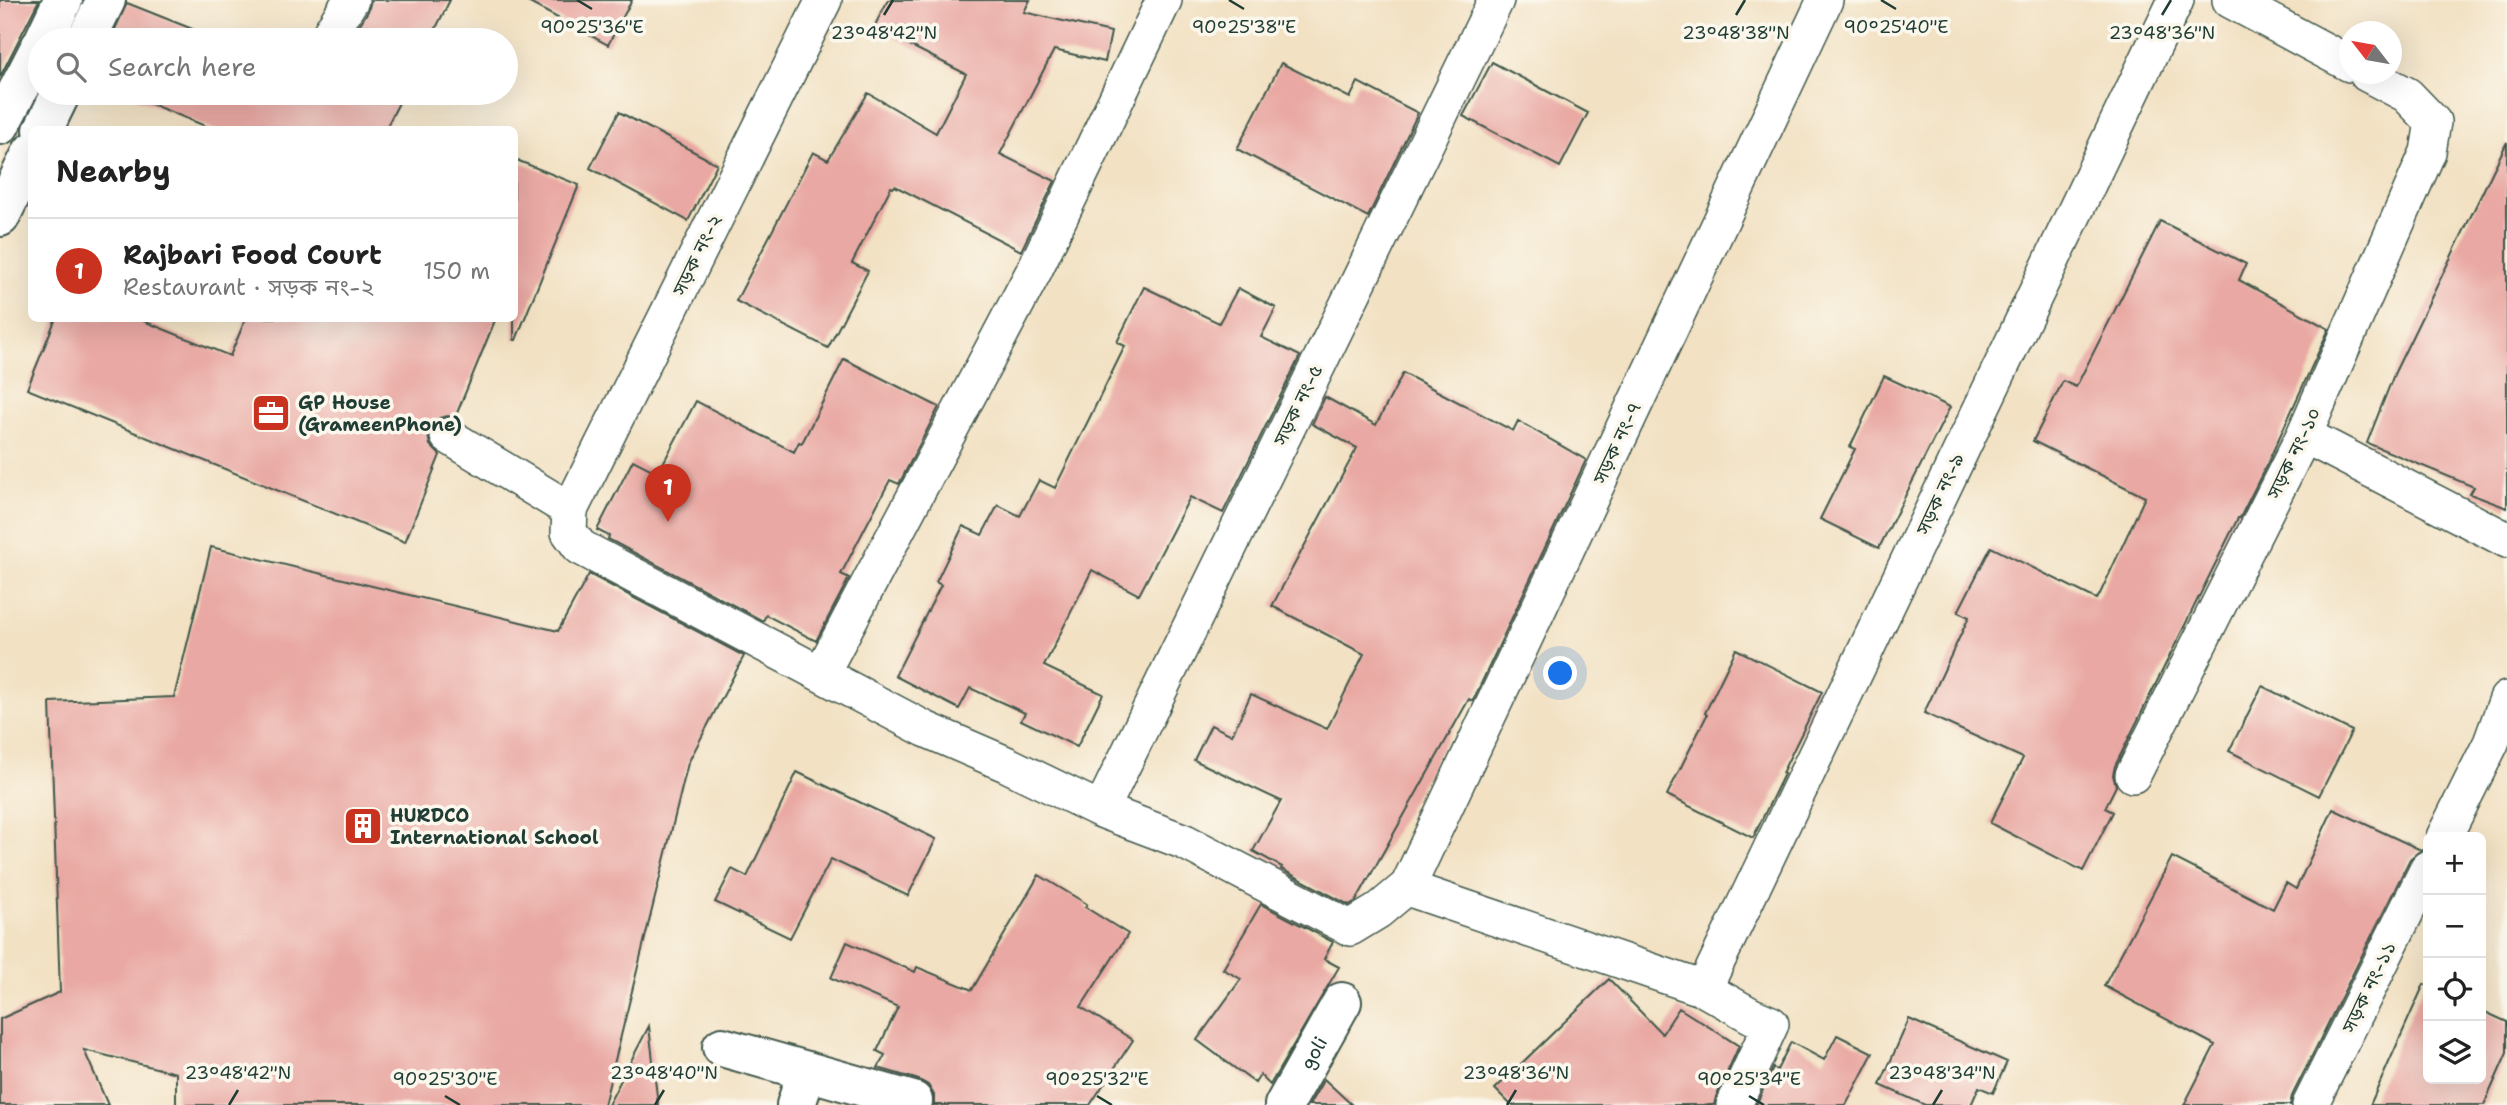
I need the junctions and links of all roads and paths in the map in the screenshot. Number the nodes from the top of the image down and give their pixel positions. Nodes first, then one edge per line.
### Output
1 (63, 0) edge
2 (106, 0) edge
3 (351, 0) edge
4 (824, 0) edge
5 (1164, 0) edge
6 (1496, 0) edge
7 (1825, 0) edge
8 (2176, 0) edge
9 (2230, 0) edge
10 (50, 28) edge
11 (92, 28) edge
12 (334, 28) edge
13 (2339, 58) edge
14 (28, 70) edge
15 (2386, 84) edge
16 (55, 105) edge
17 (0, 125) edge
18 (45, 126) edge
19 (28, 160) edge
20 (0, 217) edge
21 (2304, 435) junction
22 (448, 436) dead end
23 (570, 510) junction
24 (2507, 540) edge
25 (821, 674) junction
26 (2507, 699) edge
27 (2499, 748) edge
28 (2133, 775) dead end
29 (1101, 810) junction
30 (2447, 832) edge
31 (2423, 878) edge
32 (1408, 886) junction
33 (1704, 989) junction
34 (1342, 1002) dead end
35 (722, 1046) dead end
36 (799, 1081) edge
37 (913, 1101) dead end
38 (1284, 1105) edge
39 (1734, 1105) edge
40 (2310, 1105) edge

1 - 10 street
2 - 11 street
3 - 12 street
4 - 23 street, সড়ক নং-২
5 - 25 street
6 - 29 street, সড়ক নং-৫
7 - 32 street, সড়ক নং-৭
8 - 33 street, সড়ক নং-৯
9 - 13 street
14 - 17 street
15 - 21 street, সড়ক নং-১০
16 - 18 street
19 - 20 street
21 - 24 street
21 - 28 street, সড়ক নং-১০
22 - 23 street
23 - 25 street
25 - 29 street
26 - 27 street
27 - 30 street
29 - 32 street
31 - 40 street, সড়ক নং-১১
32 - 33 street
33 - 39 street
34 - 38 street, goli
35 - 36 street
36 - 37 street

